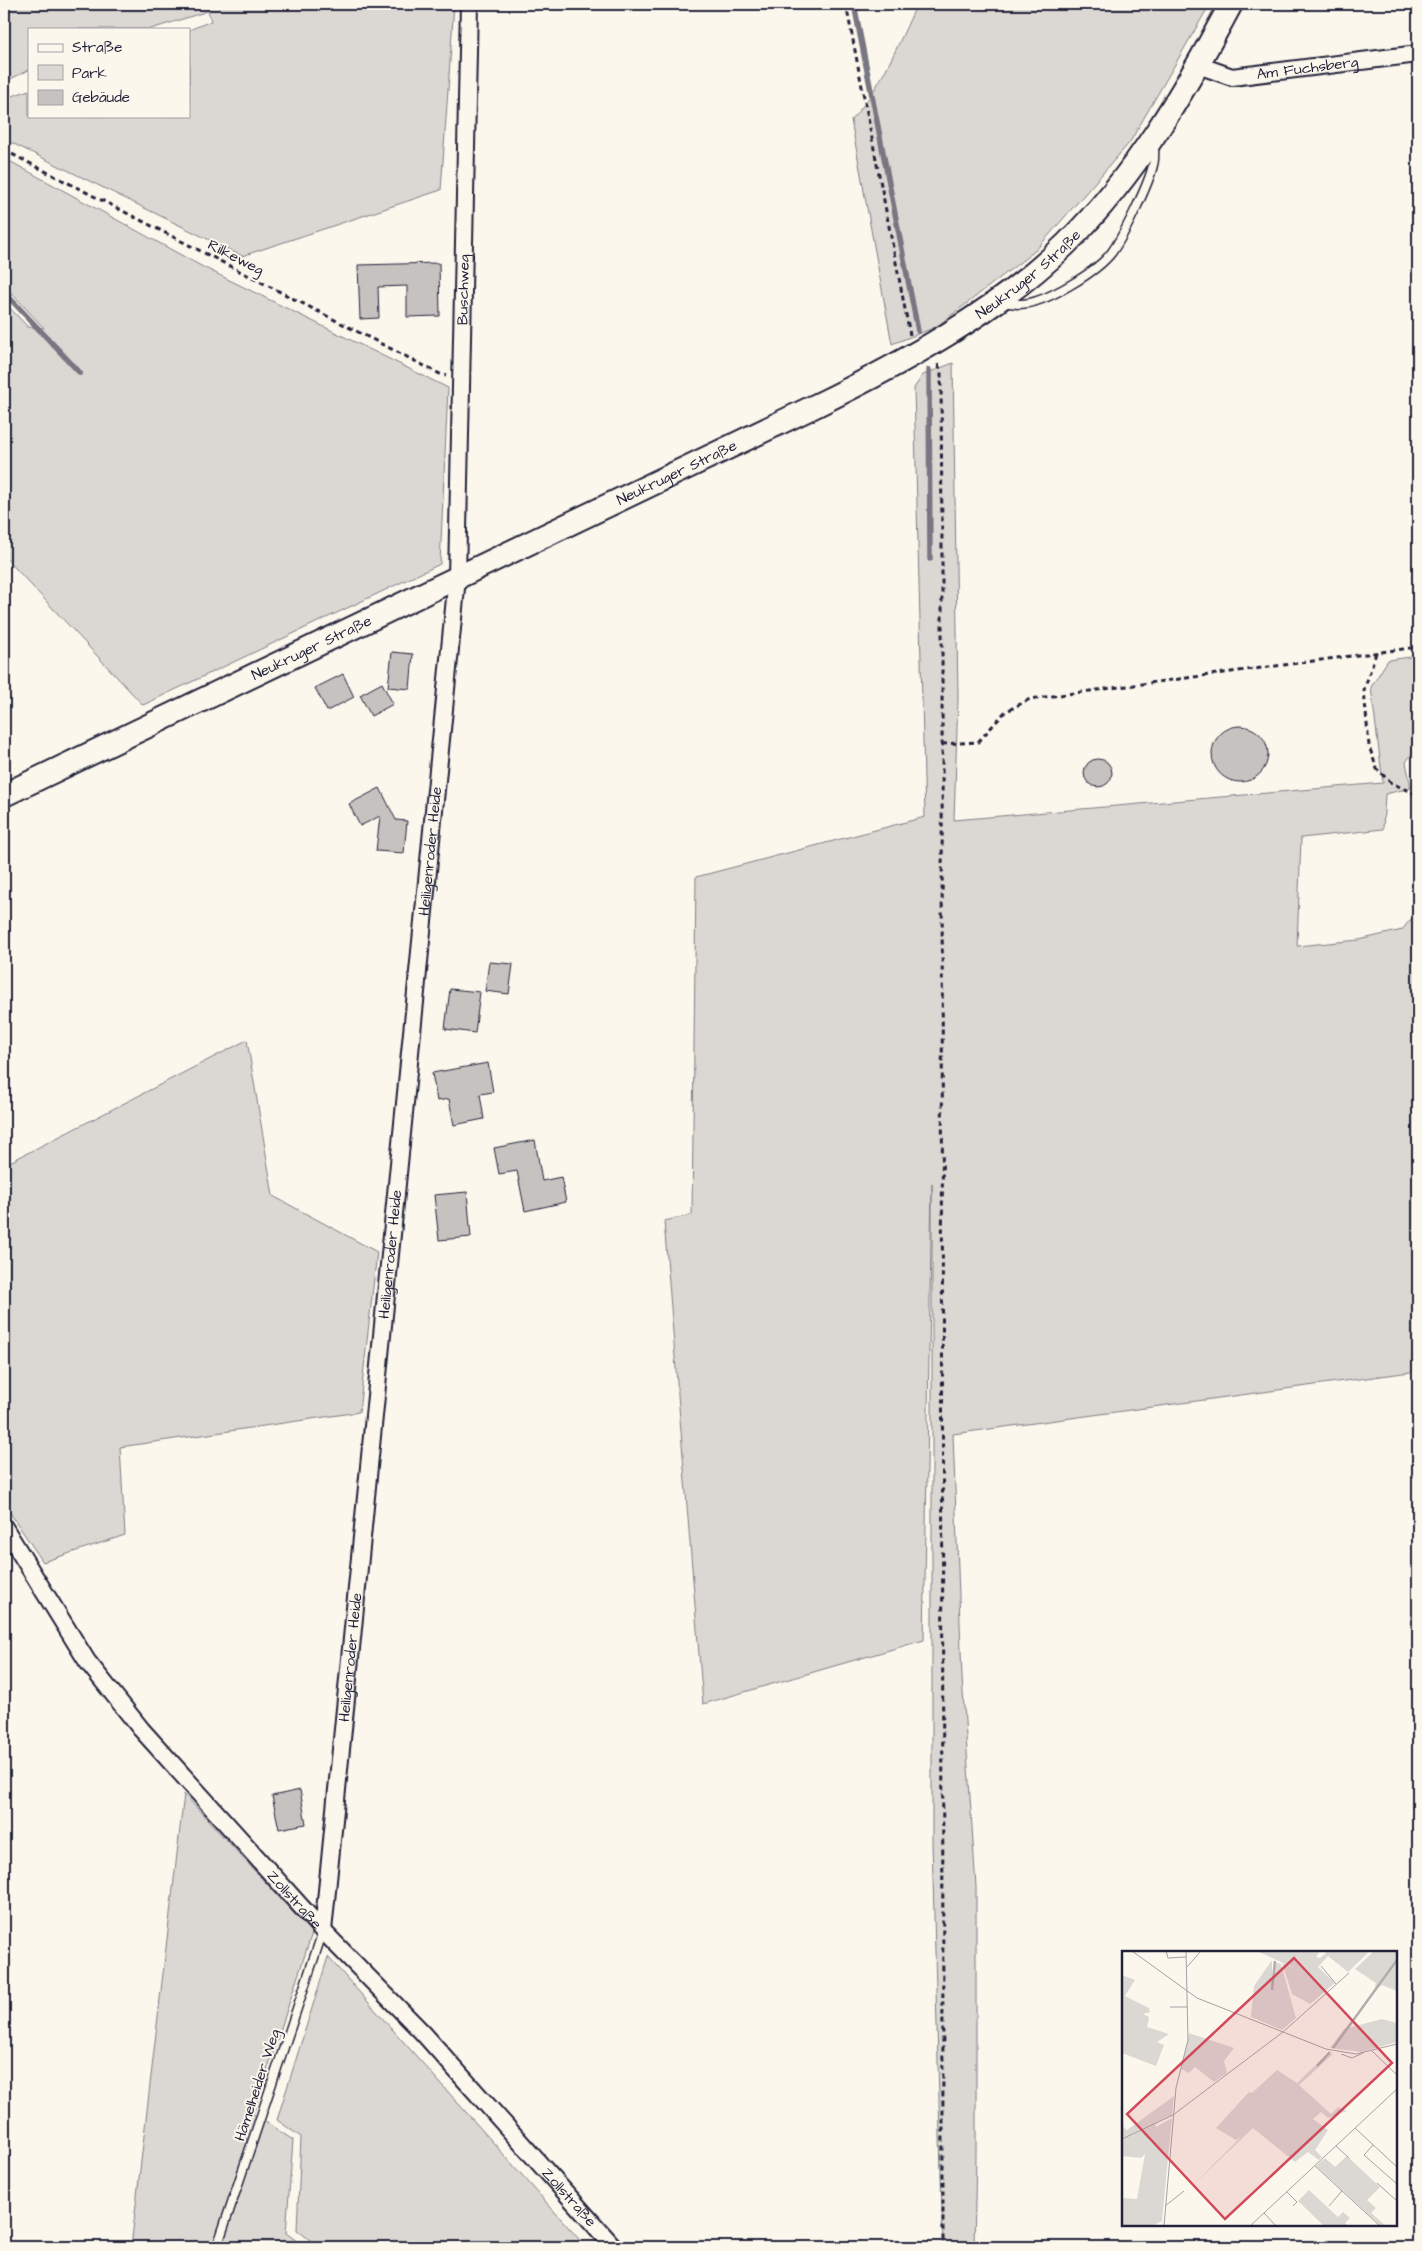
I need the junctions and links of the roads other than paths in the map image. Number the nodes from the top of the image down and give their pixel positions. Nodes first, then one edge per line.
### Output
1 (469, 4) edge
2 (1231, 4) edge
3 (1418, 54) edge
4 (1198, 65) junction
5 (1155, 137) junction
6 (996, 300) junction
7 (457, 578) junction
8 (4, 795) edge
9 (4, 1527) edge
10 (323, 1931) junction
11 (217, 2247) edge
12 (614, 2247) edge

1 - 7 street, Buschweg
2 - 4 street, Neukruger Straße
3 - 4 street, Am Fuchsberg
4 - 5 street, Neukruger Straße
5 - 6 street, Neukruger Straße
5 - 6 lane
6 - 7 street, Neukruger Straße
7 - 8 street, Neukruger Straße
7 - 10 street, Heiligenroder Heide
9 - 10 street, Zollstraße
10 - 11 lane, Hämelheider Weg
10 - 12 street, Zollstraße

